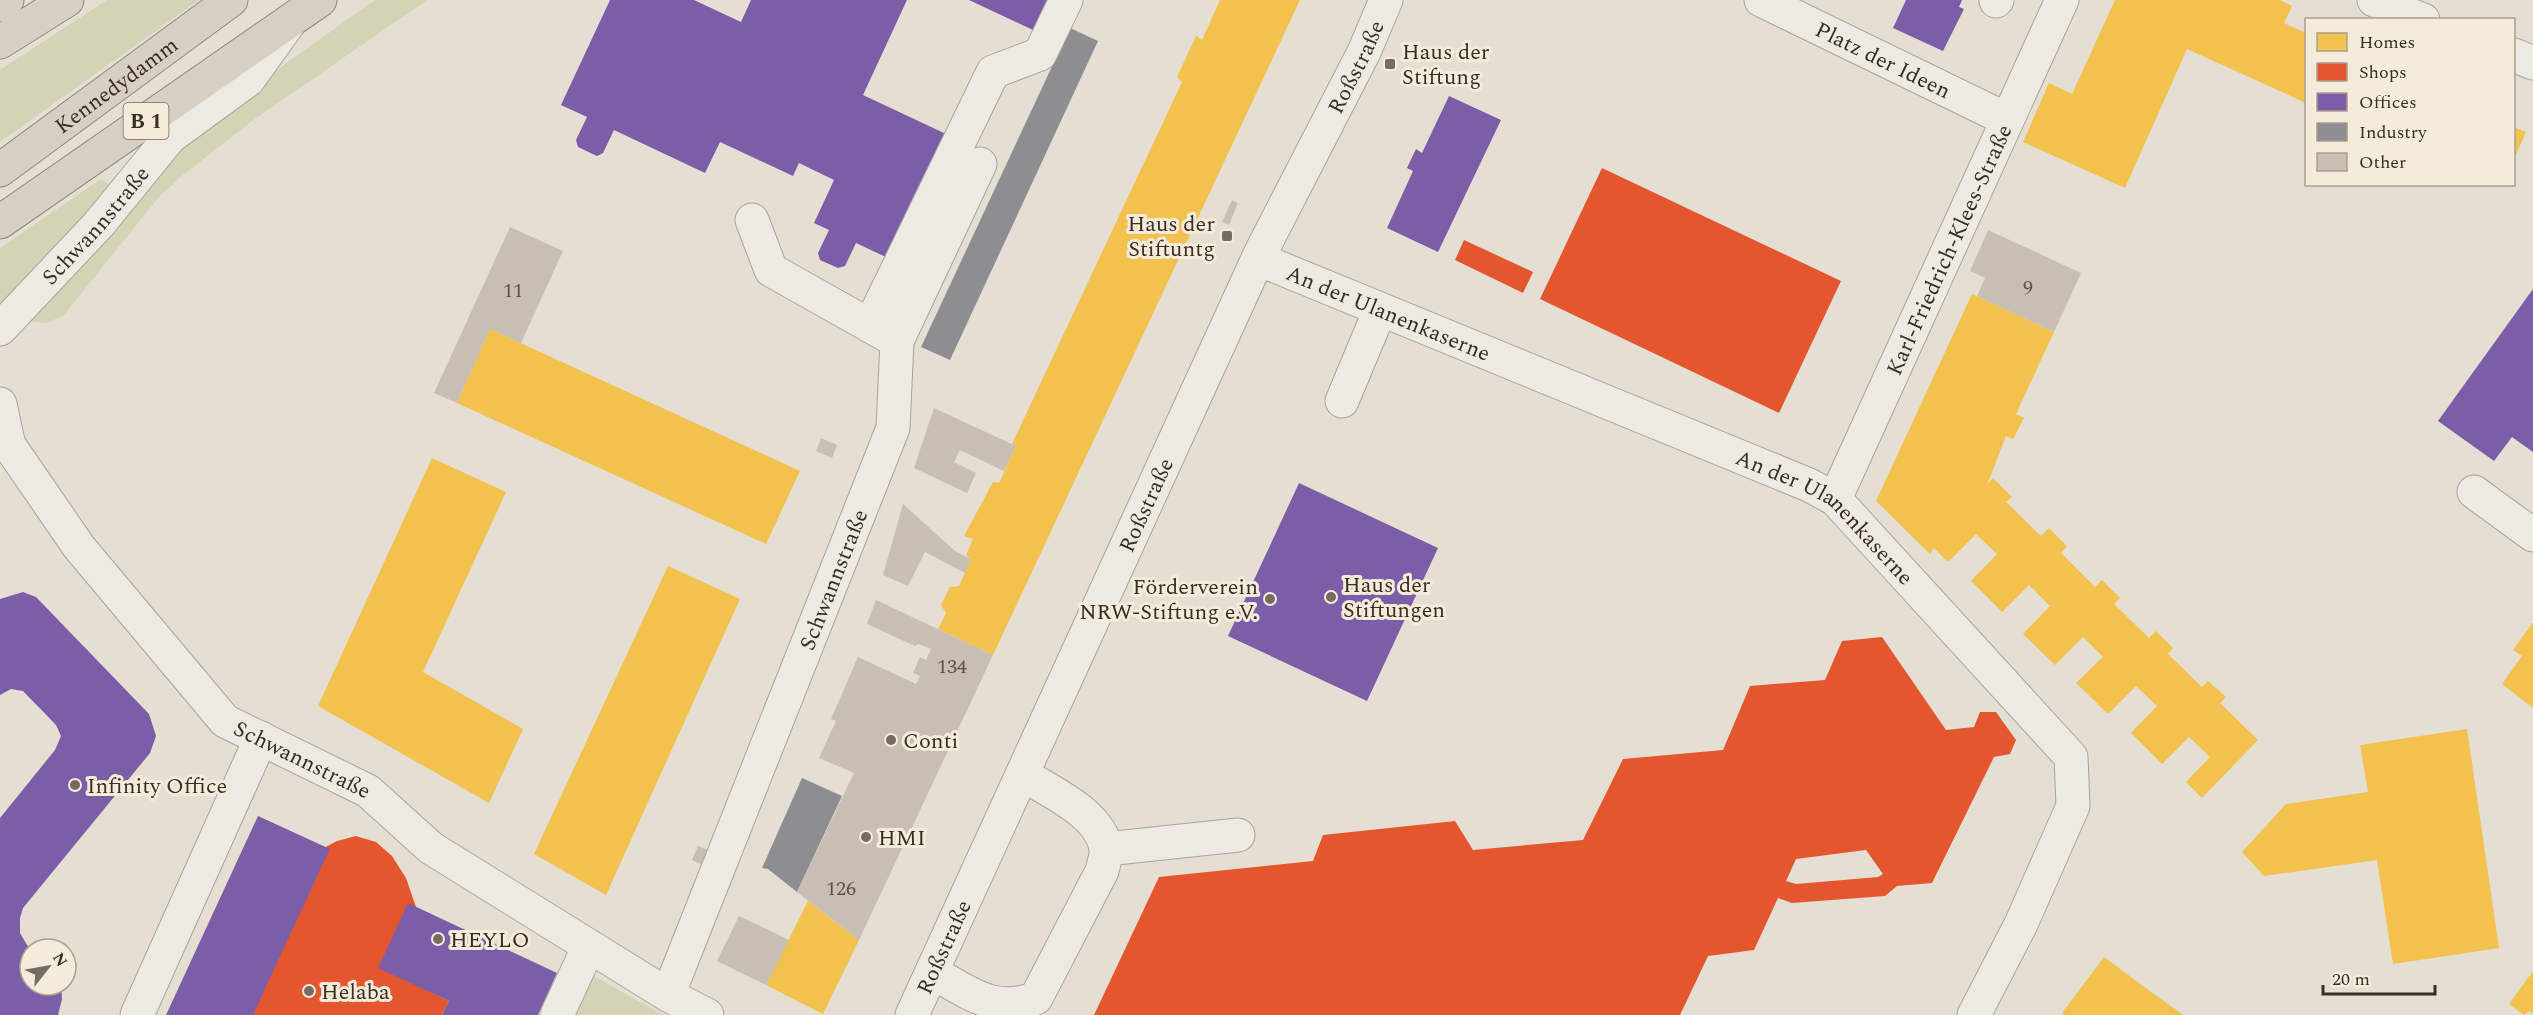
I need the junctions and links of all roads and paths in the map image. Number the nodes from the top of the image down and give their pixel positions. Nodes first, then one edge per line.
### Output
1 (7, 0) edge
2 (67, 0) edge
3 (231, 0) edge
4 (320, 0) edge
5 (1066, 0) edge
6 (1386, 0) edge
7 (1761, 0) edge
8 (2062, 0) edge
9 (2374, 0) edge
10 (0, 5) edge
11 (2418, 18) edge
12 (291, 20) junction
13 (0, 42) edge
14 (2006, 119) junction
15 (980, 164) dead end
16 (0, 170) edge
17 (752, 220) dead end
18 (0, 222) edge
19 (1258, 259) junction
20 (1380, 310) junction
21 (0, 330) edge
22 (884, 334) junction
23 (1342, 401) dead end
24 (0, 404) edge
25 (5, 439) edge
26 (2474, 492) dead end
27 (1835, 499) junction
28 (2533, 535) edge
29 (261, 738) junction
30 (1024, 775) junction
31 (1238, 835) dead end
32 (1106, 849) junction
33 (589, 946) junction
34 (932, 972) junction
35 (668, 995) junction
36 (137, 1015) edge
37 (557, 1015) edge
38 (706, 1015) edge
39 (912, 1015) edge
40 (1974, 1015) edge

1 - 10 highway
2 - 13 highway
3 - 16 highway, Kennedydamm
4 - 12 highway, Kennedydamm / B 1
5 - 22 street
6 - 19 street, Roßstraße
7 - 14 street, Platz der Ideen
8 - 14 street, Karl-Friedrich-Klees-Straße
9 - 11 street
12 - 18 highway, Kennedydamm / B 1
12 - 21 street, Schwannstraße
14 - 27 street, Karl-Friedrich-Klees-Straße
15 - 22 street
17 - 22 street
19 - 20 street, An der Ulanenkaserne
19 - 30 street, Roßstraße
20 - 23 street
20 - 27 street, An der Ulanenkaserne
22 - 35 street, Schwannstraße
24 - 25 street, Schwannstraße
25 - 29 street, Schwannstraße
26 - 28 street
27 - 40 street, An der Ulanenkaserne
29 - 33 street, Schwannstraße
29 - 36 street
30 - 32 street
30 - 34 street, Roßstraße
31 - 32 street
32 - 34 street
33 - 35 street, Schwannstraße
33 - 37 street
34 - 39 street, Roßstraße
35 - 38 street, Schwannstraße

